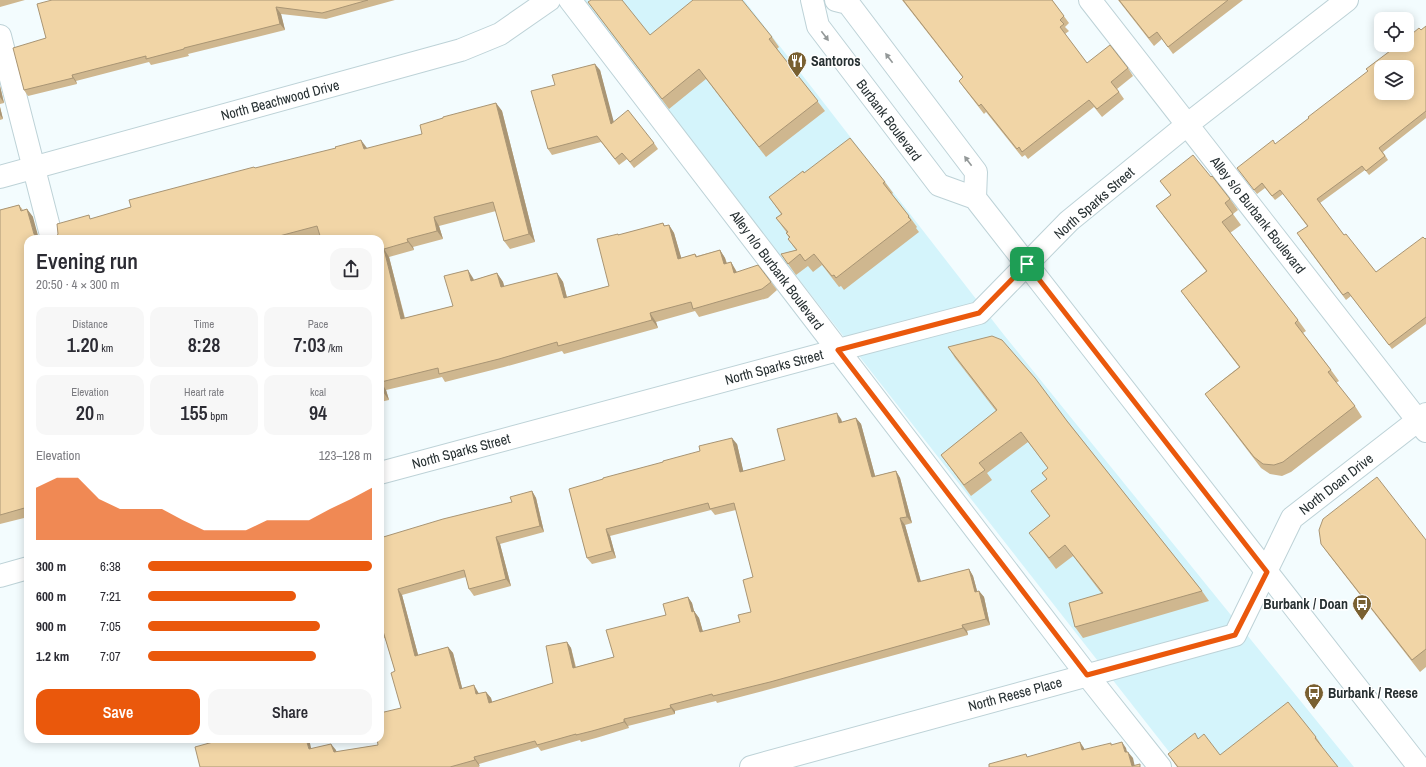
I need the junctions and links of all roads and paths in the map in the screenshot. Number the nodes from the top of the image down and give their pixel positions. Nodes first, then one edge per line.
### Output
1 (549, 0) edge
2 (570, 0) edge
3 (812, 0) edge
4 (836, 0) edge
5 (1090, 0) edge
6 (1346, 0) edge
7 (0, 36) edge
8 (1188, 124) junction
9 (33, 168) junction
10 (0, 177) edge
11 (975, 198) junction
12 (51, 235) edge
13 (1027, 264) junction
14 (838, 350) junction
15 (1423, 422) edge
16 (384, 472) edge
17 (24, 569) edge
18 (1267, 572) junction
19 (0, 576) edge
20 (1087, 675) junction
21 (751, 767) edge
22 (1160, 767) edge
23 (1419, 767) edge

1 - 9 street, North Beachwood Drive
2 - 14 street, Alley n/o Burbank Boulevard
3 -> 11 street, Burbank Boulevard
11 -> 4 street
5 - 8 street, Alley s/o Burbank Boulevard
6 - 8 street, North Sparks Street
7 - 9 street
8 - 13 street, North Sparks Street
8 - 15 street, Alley s/o Burbank Boulevard
9 - 10 street, North Beachwood Drive
9 - 12 street
11 - 13 street
13 - 14 street, North Sparks Street
13 - 18 street
14 - 16 street, North Sparks Street
14 - 20 street, Alley n/o Burbank Boulevard
15 - 18 street, North Doan Drive
17 - 19 street
18 - 20 street, North Reese Place
18 - 23 street
20 - 21 street, North Reese Place
20 - 22 street, Alley n/o Burbank Boulevard

